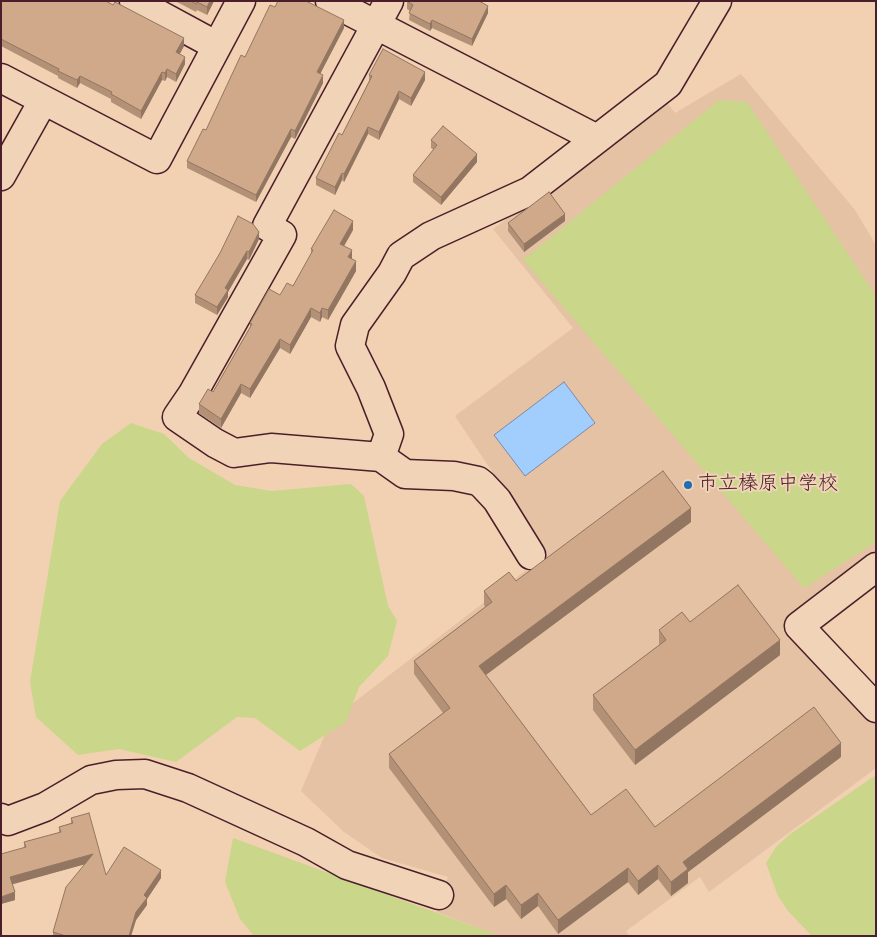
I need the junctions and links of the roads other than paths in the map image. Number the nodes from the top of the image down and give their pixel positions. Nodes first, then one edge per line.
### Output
1 (134, 1) edge
2 (241, 1) edge
3 (330, 1) edge
4 (390, 1) edge
5 (717, 1) edge
6 (378, 25) junction
7 (217, 46) junction
8 (1, 78) edge
9 (43, 101) junction
10 (597, 139) junction
11 (1, 176) edge
12 (381, 457) junction
13 (531, 555) dead end
14 (876, 567) edge
15 (876, 708) edge
16 (1, 818) edge
17 (439, 895) dead end

1 - 7 street
2 - 7 street
3 - 6 street
4 - 6 street
5 - 10 street
6 - 10 street
6 - 12 street
7 - 9 street
8 - 9 street
9 - 11 street
10 - 12 street
12 - 13 street
14 - 15 street
16 - 17 street

